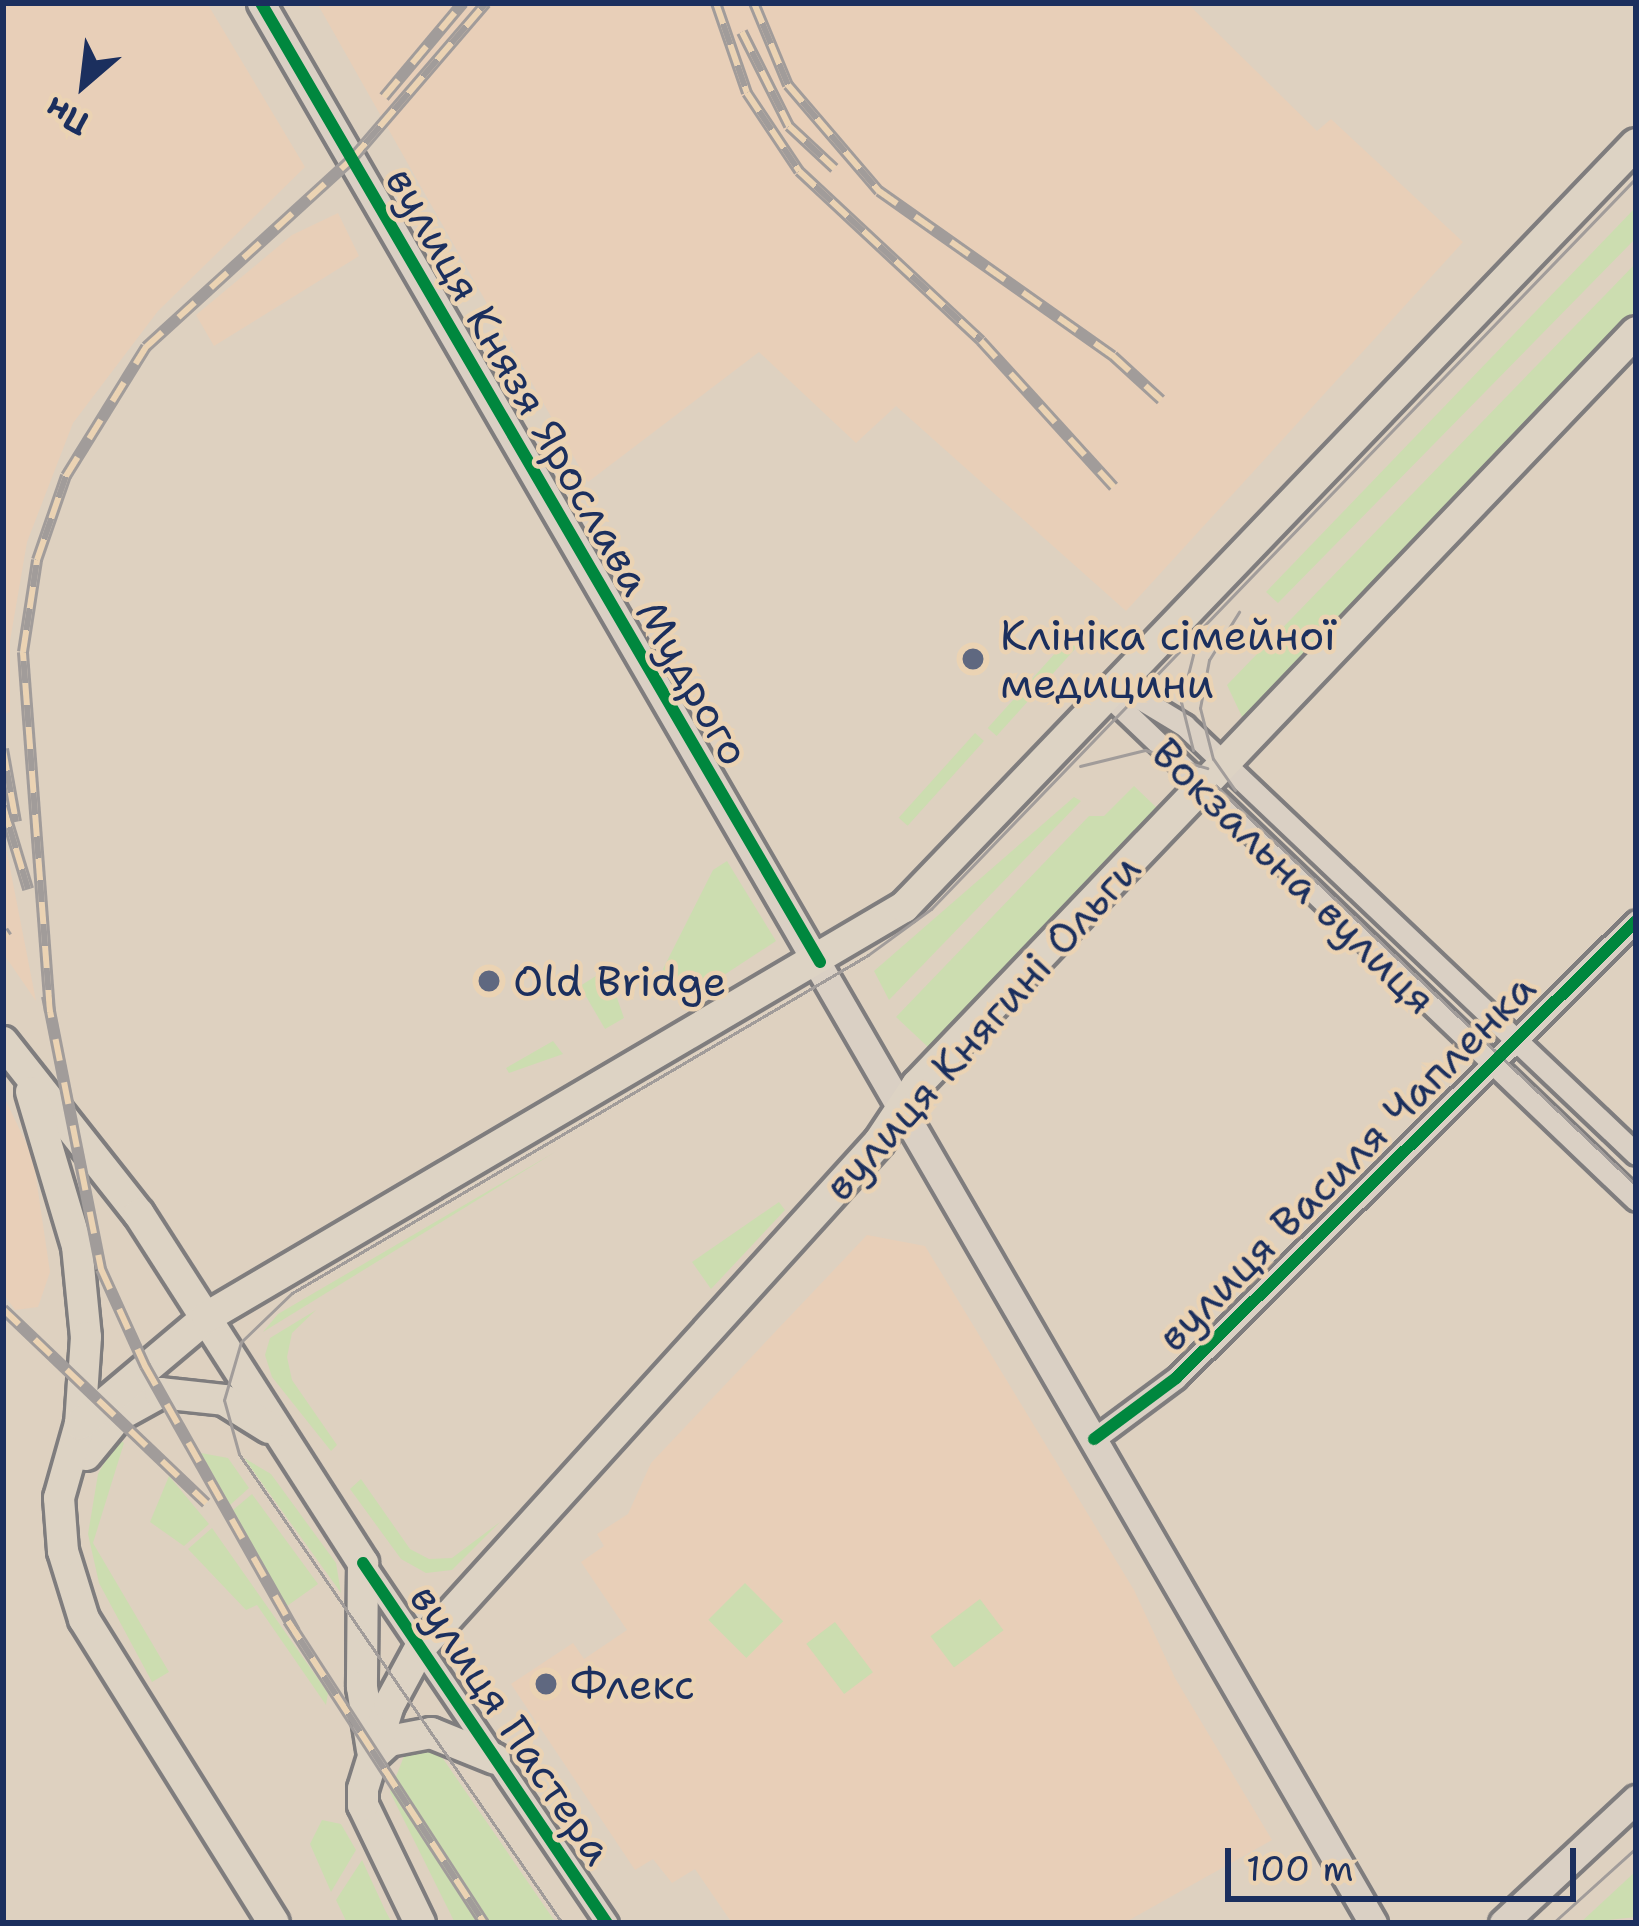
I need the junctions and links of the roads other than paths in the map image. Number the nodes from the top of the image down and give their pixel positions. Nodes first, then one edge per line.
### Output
1 (261, 3) edge
2 (1636, 144) edge
3 (1636, 332) edge
4 (1116, 692) junction
5 (1225, 763) junction
6 (1202, 788) junction
7 (1636, 921) edge
8 (820, 962) junction
9 (1516, 1039) junction
10 (11, 1053) edge
11 (1491, 1064) junction
12 (901, 1109) junction
13 (1636, 1154) edge
14 (1636, 1200) edge
15 (207, 1317) junction
16 (80, 1424) junction
17 (274, 1431) junction
18 (1094, 1439) junction
19 (59, 1498) junction
20 (363, 1563) junction
21 (420, 1648) junction
22 (373, 1756) junction
23 (495, 1759) junction
24 (1636, 1799) edge
25 (274, 1923) edge
26 (420, 1923) edge
27 (608, 1923) edge
28 (1373, 1923) edge
29 (1503, 1923) edge

1 - 8 main road, вулиця Князя Ярослава Мудрого
2 - 4 main road
3 - 5 main road, вулиця Княгині Ольги
4 - 5 street, Вокзальна вулиця
4 - 6 street, Вокзальна вулиця
4 - 8 main road
5 - 6 main road, вулиця Княгині Ольги
5 - 9 street, Вокзальна вулиця
6 - 11 street, Вокзальна вулиця
6 - 12 main road, вулиця Княгині Ольги
7 - 9 street, вулиця Василя Чапленка
8 - 12 main road, вулиця Князя Ярослава Мудрого
8 - 15 main road
9 - 11 street, вулиця Василя Чапленка
9 - 13 street, Вокзальна вулиця
10 - 15 main road
10 - 16 main road
11 - 14 street, Вокзальна вулиця
11 - 18 street, вулиця Василя Чапленка
12 - 18 main road, вулиця Князя Ярослава Мудрого
12 - 21 main road, вулиця Княгині Ольги
15 - 16 main road
15 - 17 main road
16 - 19 main road
17 - 19 main road
17 - 20 main road
18 - 28 main road, вулиця Князя Ярослава Мудрого
19 - 25 main road
20 - 21 street, вулиця Пастера
20 - 22 main road
21 - 22 main road, вулиця Княгині Ольги
21 - 23 street, вулиця Пастера
22 - 23 main road
22 - 26 main road
23 - 27 street, вулиця Пастера
24 - 29 main road

